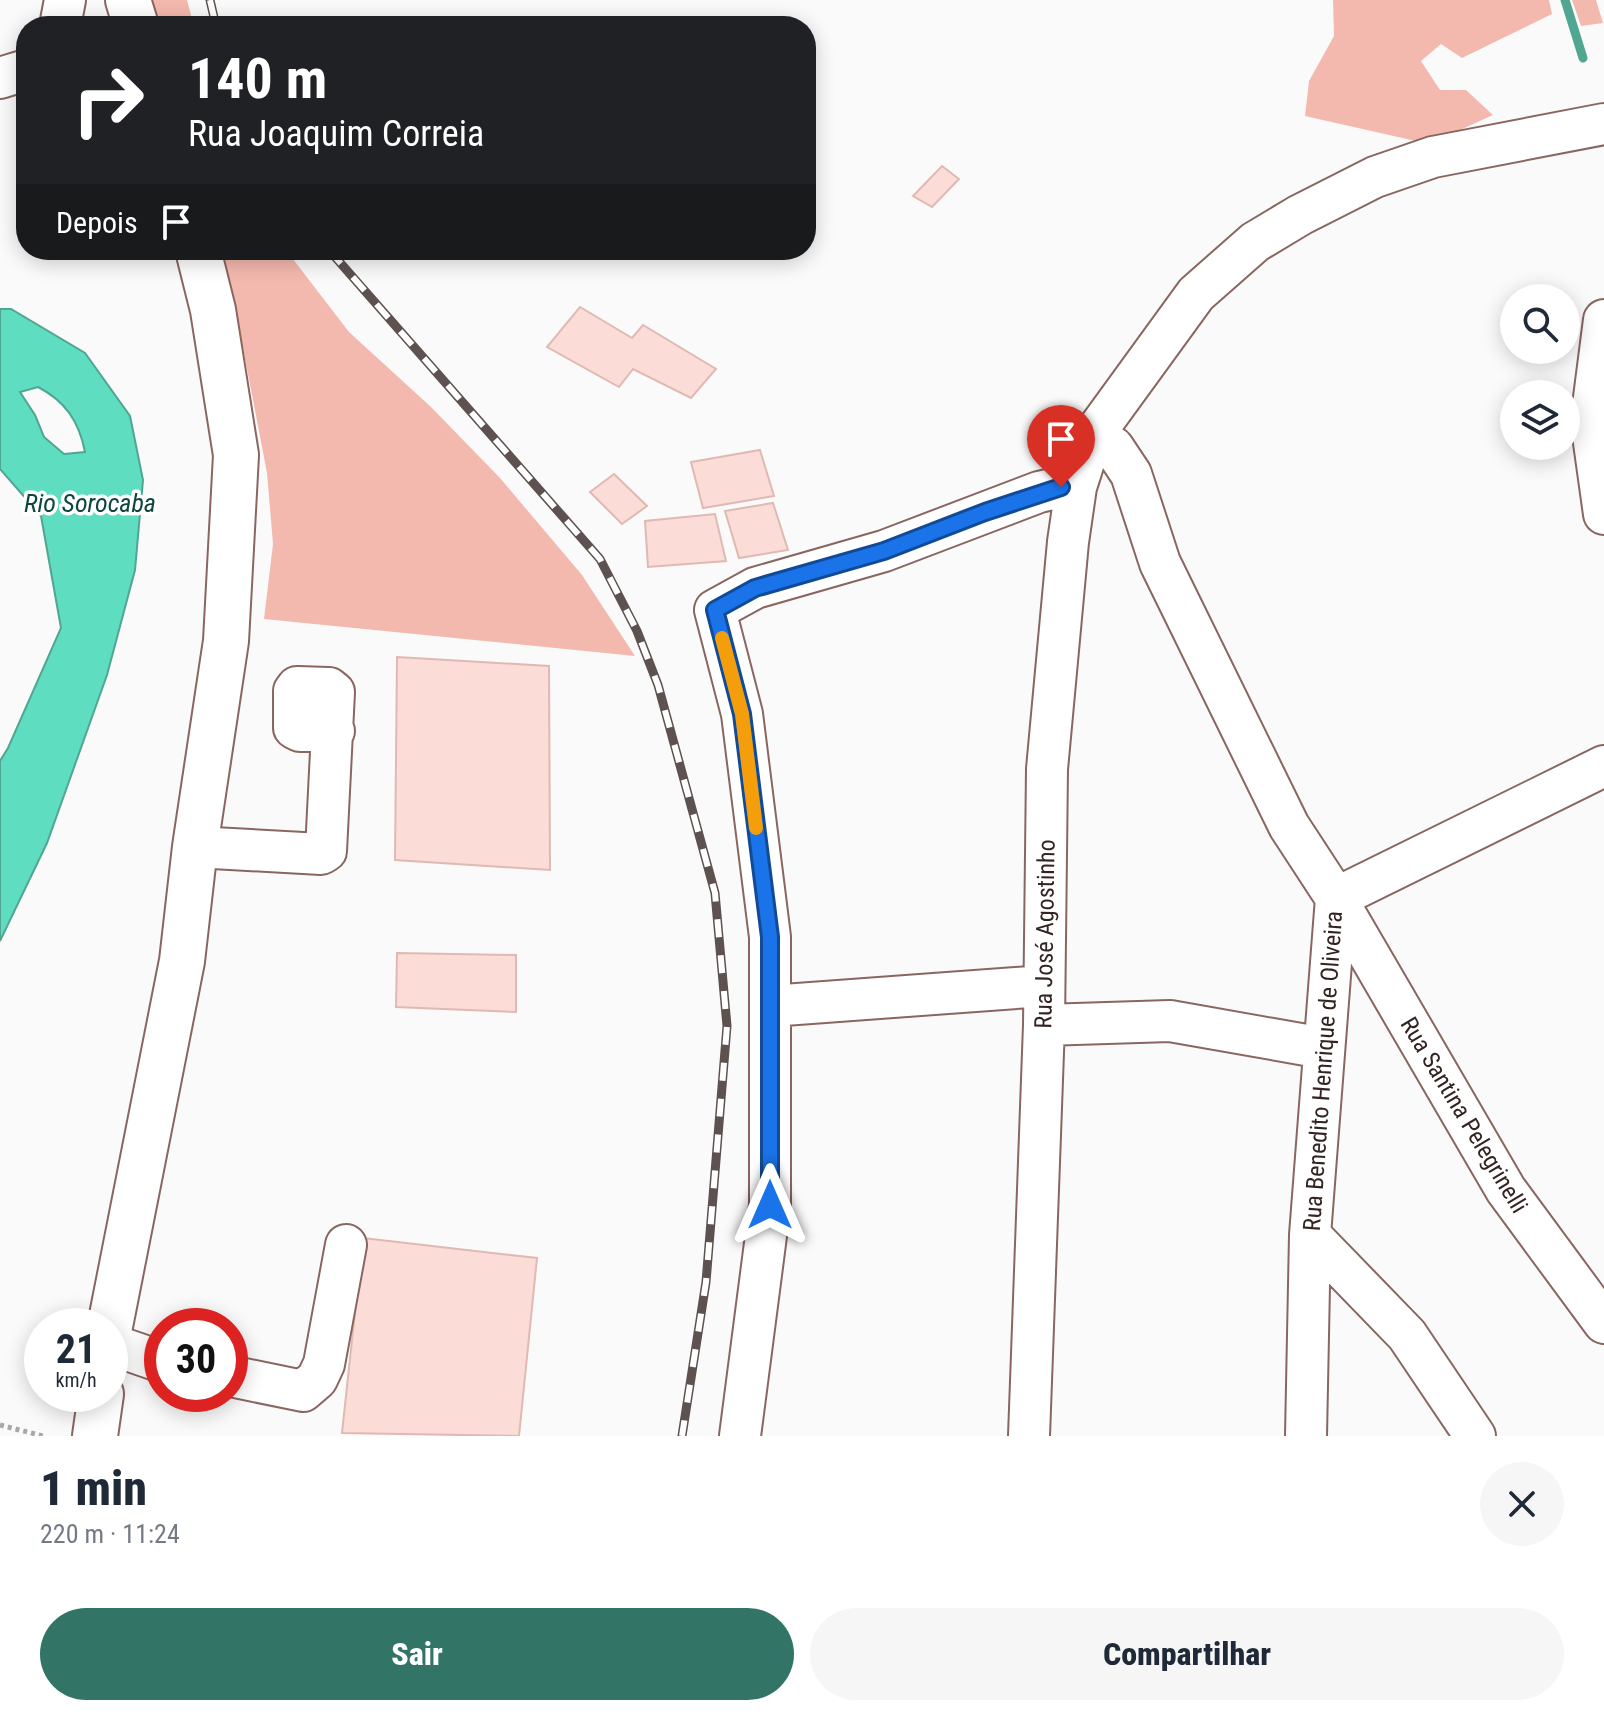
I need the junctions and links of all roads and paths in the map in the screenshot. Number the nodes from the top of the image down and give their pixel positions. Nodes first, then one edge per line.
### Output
1 (1604, 124) edge
2 (200, 260) edge
3 (1604, 320) edge
4 (1598, 422) edge
5 (1092, 437) junction
6 (1076, 487) junction
7 (1604, 514) edge
8 (334, 731) dead end
9 (1604, 766) edge
10 (195, 847) junction
11 (1336, 898) junction
12 (1044, 986) junction
13 (770, 1006) junction
14 (1044, 1025) junction
15 (1323, 1048) junction
16 (1310, 1235) junction
17 (346, 1245) dead end
18 (114, 1308) edge
19 (1604, 1323) edge
20 (248, 1380) edge
21 (98, 1412) edge
22 (0, 1425) edge
23 (43, 1436) edge
24 (95, 1436) edge
25 (740, 1436) edge
26 (1029, 1436) edge
27 (1306, 1436) edge
28 (1475, 1436) edge

1 - 5 street, Rua José Agostinho
2 - 10 main road
3 - 4 street
4 - 7 street
5 - 6 street, Rua José Agostinho
5 - 11 street, Rua Benedito Henrique de Oliveira
6 - 12 street, Rua José Agostinho
6 - 13 street
8 - 10 street
9 - 11 street
10 - 18 main road
11 - 15 street, Rua Benedito Henrique de Oliveira
11 - 19 street, Rua Santina Pelegrinelli
12 - 13 street
12 - 14 street, Rua José Agostinho
13 - 25 street
14 - 15 street
14 - 26 street, Rua José Agostinho
15 - 16 street, Rua Benedito Henrique de Oliveira
16 - 27 street, Rua Benedito Henrique de Oliveira
16 - 28 street
17 - 20 street
21 - 24 main road
22 - 23 path

